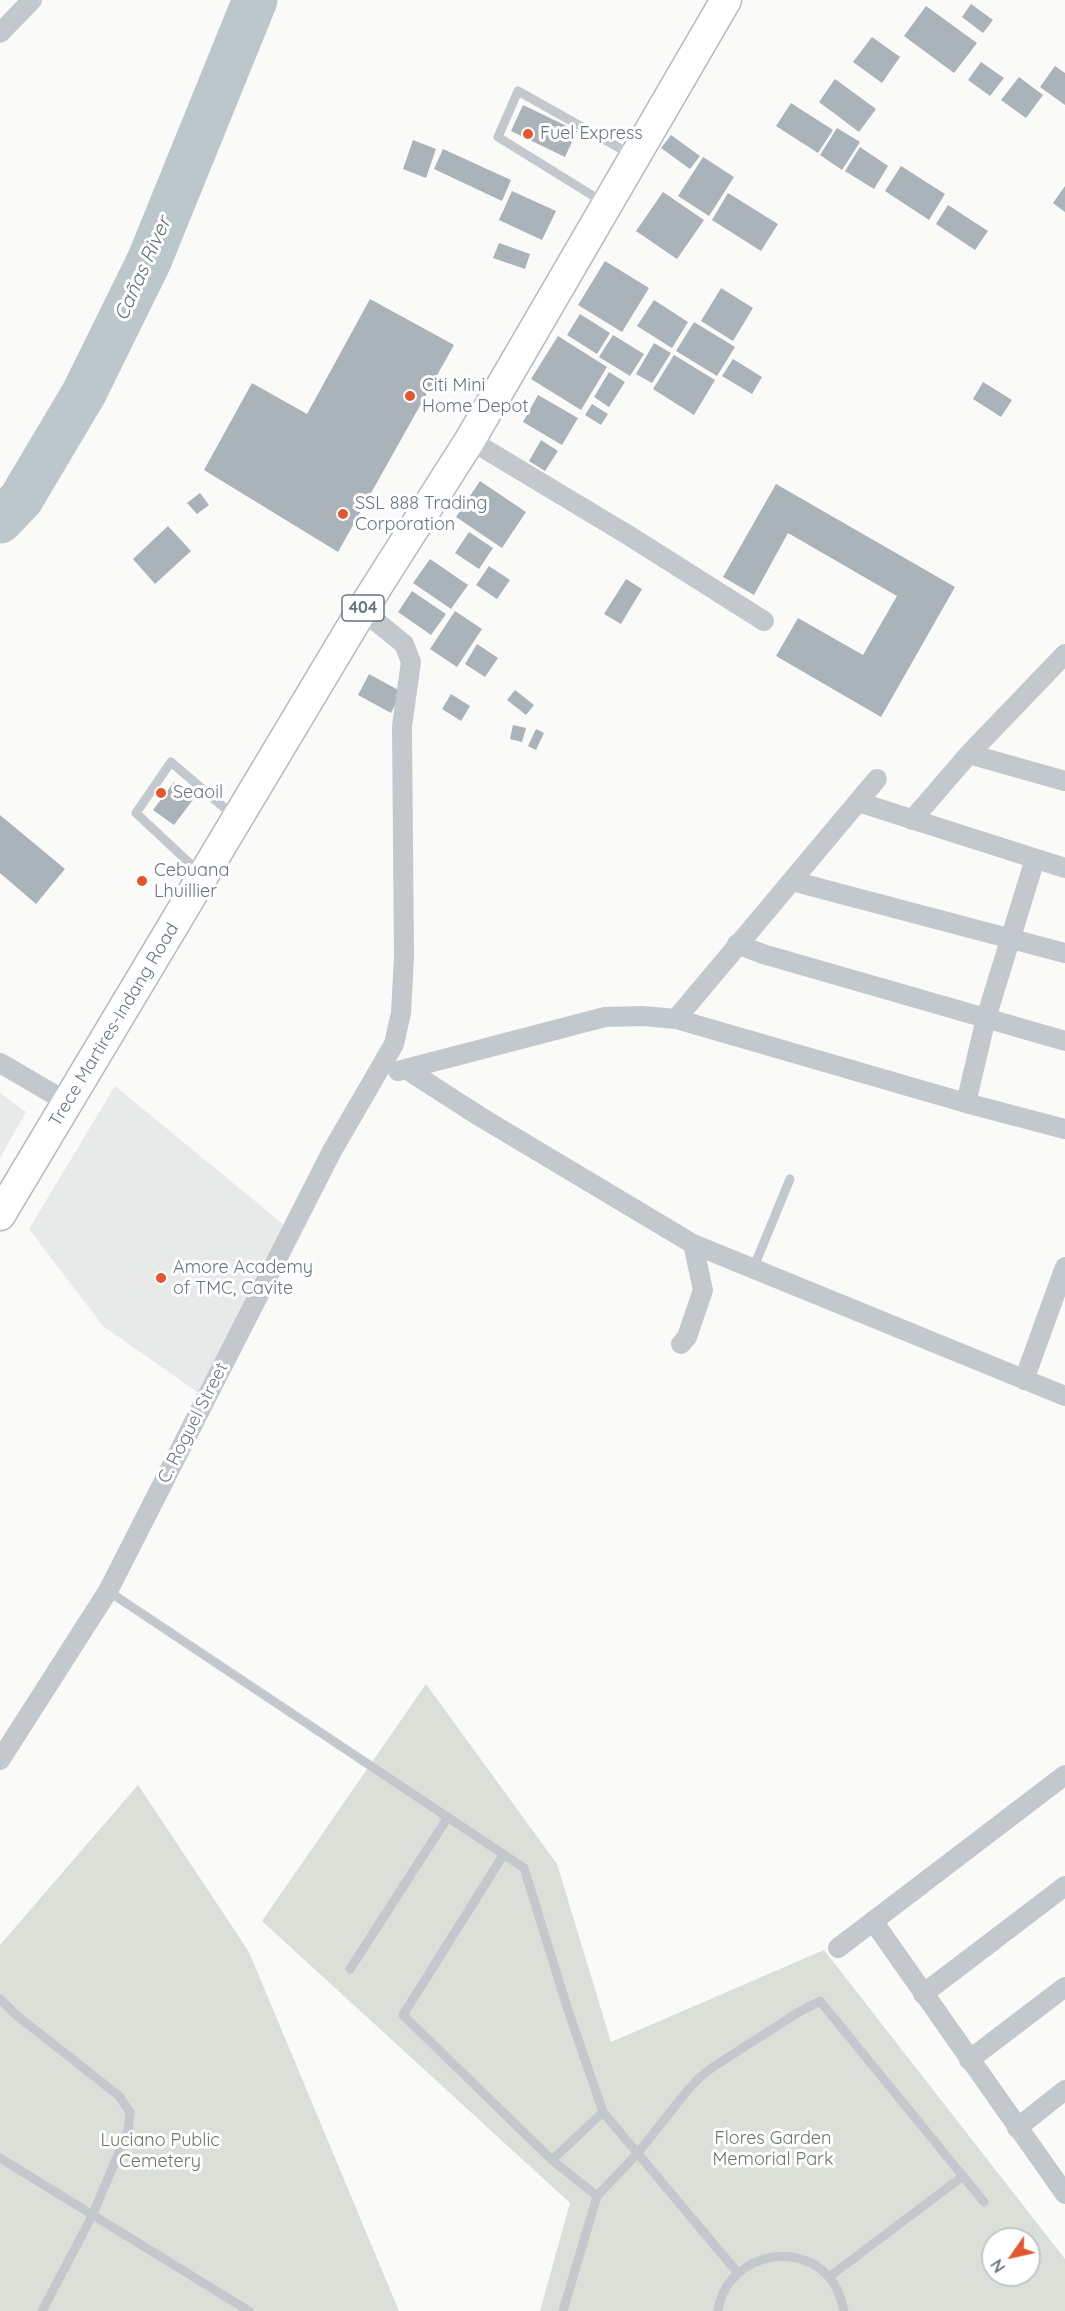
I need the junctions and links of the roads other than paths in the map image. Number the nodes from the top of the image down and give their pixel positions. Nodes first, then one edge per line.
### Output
1 (32, 0) edge
2 (726, 0) edge
3 (0, 33) edge
4 (635, 157) junction
5 (607, 205) junction
6 (470, 440) junction
7 (362, 609) junction
8 (764, 621) dead end
9 (1065, 654) edge
10 (969, 754) junction
11 (877, 779) dead end
12 (1065, 781) edge
13 (858, 802) junction
14 (237, 819) junction
15 (912, 820) junction
16 (1035, 859) junction
17 (1065, 868) edge
18 (203, 876) junction
19 (792, 880) junction
20 (1009, 937) junction
21 (737, 944) junction
22 (1065, 953) edge
23 (676, 1018) junction
24 (986, 1018) junction
25 (1065, 1041) edge
26 (0, 1063) edge
27 (406, 1069) junction
28 (373, 1079) junction
29 (67, 1102) junction
30 (966, 1103) junction
31 (1065, 1130) edge
32 (790, 1179) dead end
33 (0, 1215) edge
34 (693, 1244) junction
35 (1065, 1267) edge
36 (753, 1269) junction
37 (681, 1344) dead end
38 (1024, 1380) junction
39 (1065, 1396) edge
40 (108, 1592) junction
41 (0, 1760) edge
42 (1065, 1775) edge
43 (448, 1816) junction
44 (504, 1854) junction
45 (1065, 1886) edge
46 (873, 1921) junction
47 (838, 1948) dead end
48 (350, 1969) dead end
49 (1065, 1988) edge
50 (923, 1994) junction
51 (0, 1999) edge
52 (969, 2060) junction
53 (1065, 2090) edge
54 (603, 2112) junction
55 (1017, 2127) junction
56 (638, 2154) junction
57 (0, 2158) edge
58 (552, 2160) junction
59 (963, 2176) junction
60 (1065, 2194) edge
61 (597, 2196) junction
62 (984, 2202) dead end
63 (92, 2216) junction
64 (737, 2272) junction
65 (829, 2277) junction
66 (42, 2311) edge
67 (249, 2311) edge
68 (563, 2311) edge
69 (718, 2311) edge
70 (844, 2311) edge

1 - 3 street
2 - 4 main road, Trece Martires-Indang Road / 404
4 - 5 main road, Trece Martires-Indang Road / 404
4 - 5 lane
5 - 6 main road, Trece Martires-Indang Road / 404
6 - 7 main road, Trece Martires-Indang Road / 404
6 - 8 street
7 - 14 main road, Trece Martires-Indang Road / 404
7 - 28 street, C. Roguel Street
9 - 10 street
10 - 12 street
10 - 15 street
11 - 13 street
13 - 15 street
13 - 19 street
14 - 18 main road, Trece Martires-Indang Road / 404
14 - 18 lane
15 - 16 street
16 - 17 street
16 - 20 street
18 - 29 main road, Trece Martires-Indang Road / 404
19 - 20 street
19 - 21 street
20 - 22 street
20 - 24 street
21 - 23 street
21 - 24 street
23 - 27 street
23 - 30 street
24 - 25 street
24 - 30 street
26 - 29 street
27 - 28 street
27 - 34 street
28 - 40 street, C. Roguel Street
29 - 33 main road, Trece Martires-Indang Road / 404
30 - 31 street
32 - 36 lane
34 - 36 street
34 - 37 street
35 - 38 street
36 - 38 street
38 - 39 street
40 - 41 street, C. Roguel Street
40 - 43 lane
42 - 46 street
43 - 44 lane
43 - 48 lane
44 - 54 lane
44 - 58 lane
45 - 50 street
46 - 47 street
46 - 50 street
49 - 52 street
50 - 52 street
51 - 63 lane
52 - 55 street
53 - 55 street
54 - 56 lane
54 - 58 lane
55 - 60 street
56 - 59 lane
56 - 61 lane
56 - 64 lane
57 - 63 lane
58 - 61 lane
59 - 62 lane
59 - 65 lane
61 - 68 lane
63 - 66 lane
63 - 67 lane
64 - 65 lane
64 - 69 lane
65 - 70 lane

